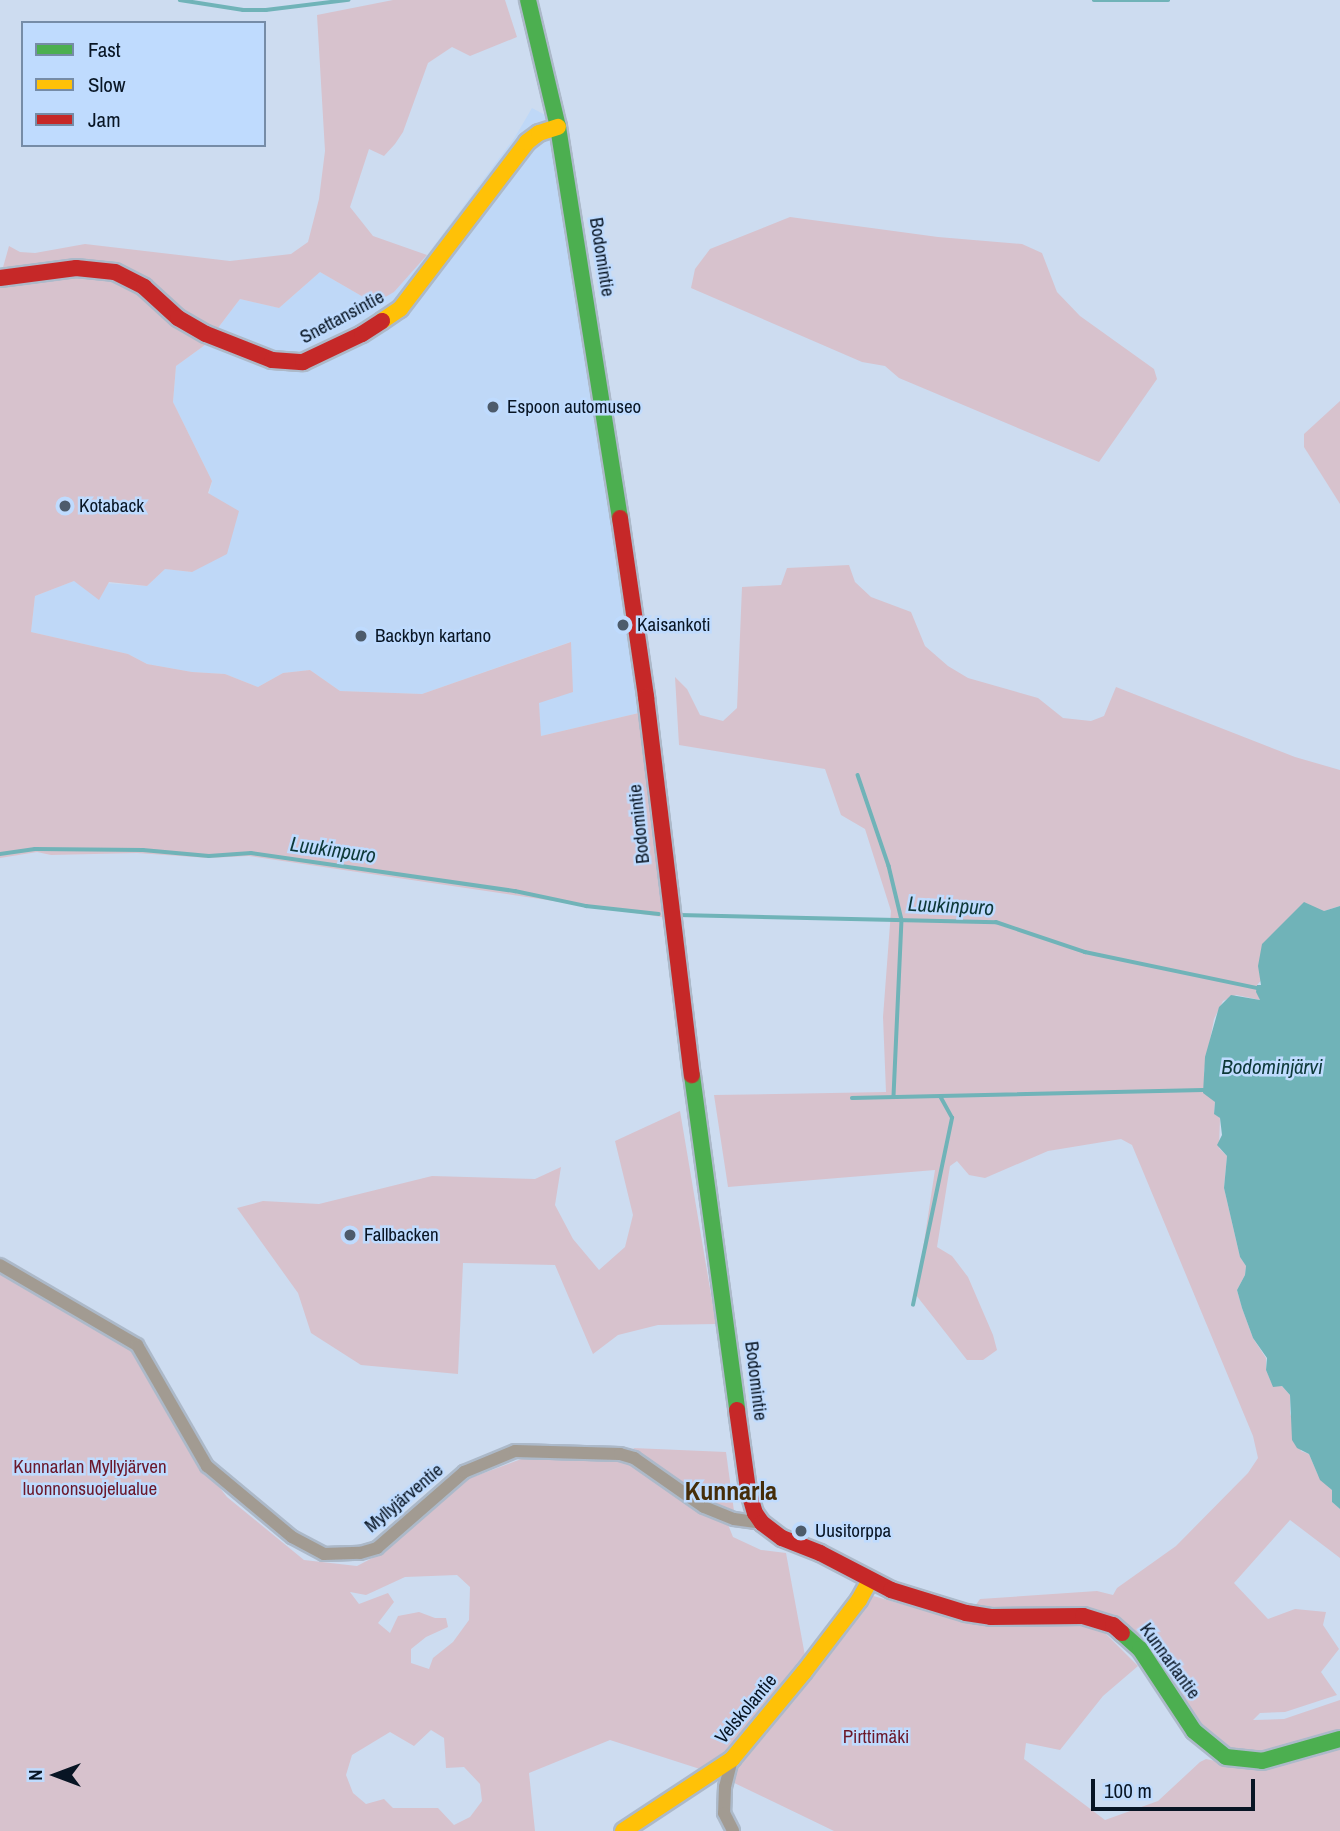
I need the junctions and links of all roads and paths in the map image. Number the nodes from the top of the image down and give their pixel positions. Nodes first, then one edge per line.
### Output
1 (528, 0) edge
2 (558, 127) junction
3 (0, 278) edge
4 (0, 1265) edge
5 (762, 1523) junction
6 (870, 1580) junction
7 (1340, 1739) edge
8 (732, 1759) junction
9 (623, 1831) edge
10 (733, 1831) edge

1 - 2 main road, Bodomintie
2 - 3 main road, Snettansintie
2 - 5 main road, Bodomintie
4 - 5 street, Myllyjärventie
5 - 6 main road
6 - 7 main road, Kunnarlantie
6 - 8 main road, Velskolantie
8 - 9 main road, Velskolantie
8 - 10 street

